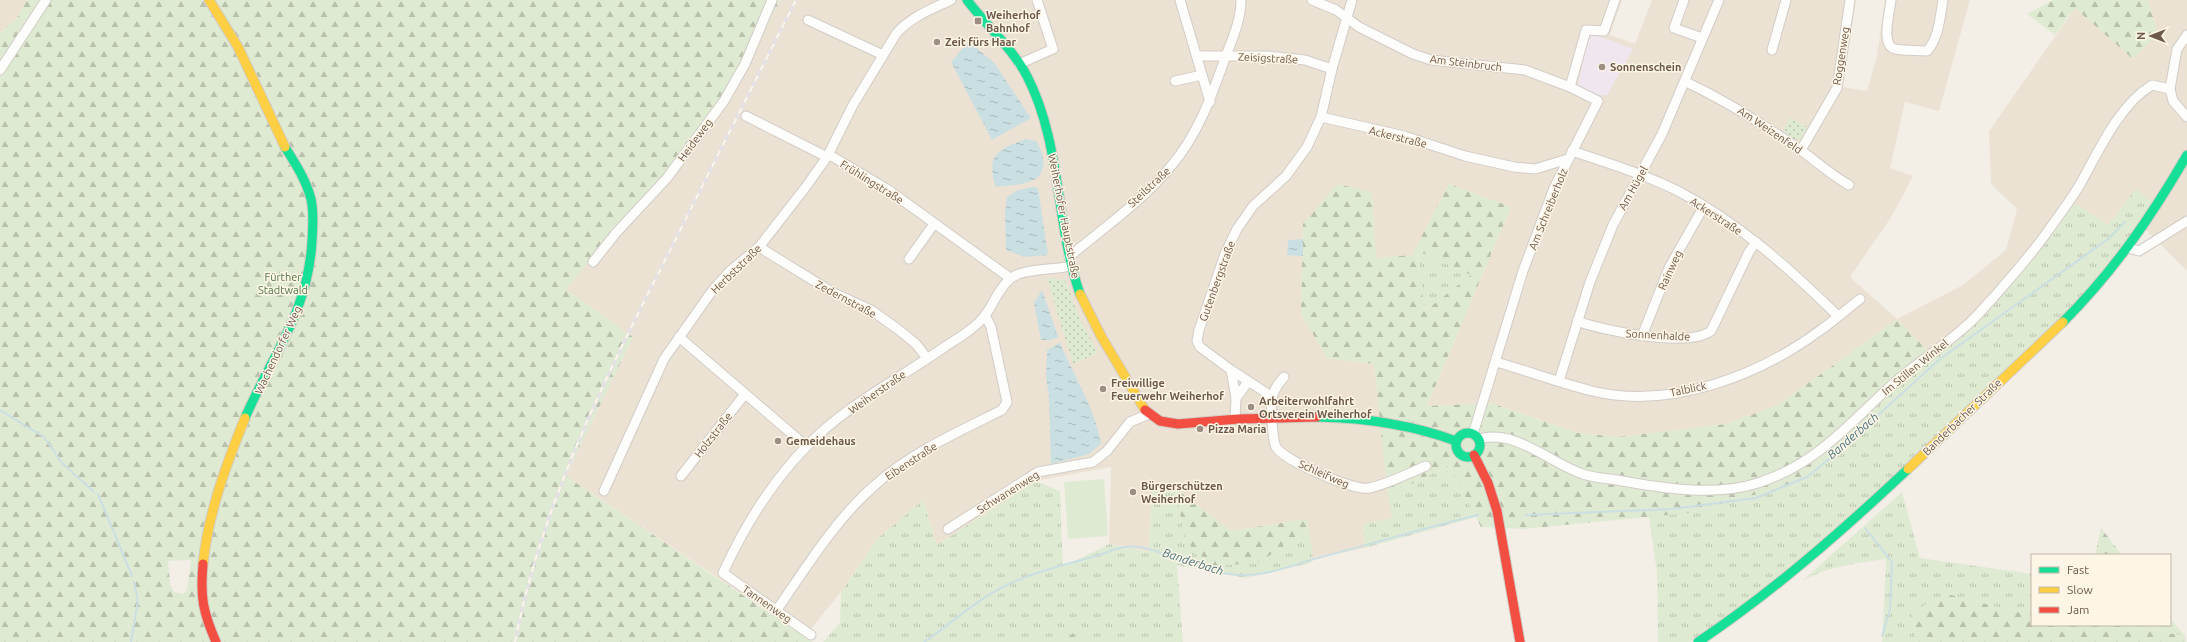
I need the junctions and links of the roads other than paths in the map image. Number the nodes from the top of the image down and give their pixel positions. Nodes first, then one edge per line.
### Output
1 (46, 0) edge
2 (209, 0) edge
3 (772, 0) edge
4 (951, 0) edge
5 (967, 0) edge
6 (1037, 0) edge
7 (1180, 0) edge
8 (1241, 0) edge
9 (1312, 0) edge
10 (1352, 0) edge
11 (1615, 0) edge
12 (1684, 0) edge
13 (1719, 0) edge
14 (1786, 0) edge
15 (1850, 0) edge
16 (1891, 0) edge
17 (1943, 0) edge
18 (934, 4) edge
19 (1346, 18) junction
20 (808, 20) dead end
21 (2187, 35) edge
22 (1702, 38) junction
23 (1772, 50) dead end
24 (883, 55) junction
25 (1198, 56) junction
26 (1226, 56) junction
27 (1020, 64) junction
28 (0, 70) edge
29 (1332, 70) junction
30 (1202, 75) junction
31 (1176, 81) dead end
32 (1686, 82) junction
33 (1570, 87) junction
34 (2170, 89) junction
35 (1210, 102) junction
36 (746, 116) dead end
37 (1321, 117) junction
38 (2187, 117) edge
39 (1801, 150) junction
40 (1570, 155) junction
41 (2187, 155) edge
42 (828, 156) junction
43 (1641, 175) junction
44 (1849, 185) dead end
45 (1704, 206) junction
46 (2187, 221) edge
47 (934, 224) junction
48 (1756, 242) junction
49 (759, 248) junction
50 (2128, 248) junction
51 (909, 258) dead end
52 (593, 262) dead end
53 (1070, 262) junction
54 (1010, 278) junction
55 (1860, 299) dead end
56 (985, 315) junction
57 (1838, 316) junction
58 (1577, 321) junction
59 (1642, 336) junction
60 (679, 337) junction
61 (927, 358) junction
62 (1496, 362) junction
63 (1231, 370) junction
64 (1284, 377) dead end
65 (1559, 381) junction
66 (1248, 382) junction
67 (745, 394) junction
68 (1236, 398) junction
69 (1272, 399) junction
70 (1149, 414) junction
71 (1273, 418) junction
72 (1235, 419) junction
73 (1476, 436) junction
74 (1456, 441) junction
75 (806, 446) junction
76 (1474, 455) junction
77 (1426, 466) dead end
78 (681, 476) dead end
79 (604, 490) dead end
80 (948, 529) dead end
81 (723, 572) joint
82 (776, 611) junction
83 (811, 635) dead end
84 (216, 642) edge
85 (1520, 642) edge
86 (1698, 642) edge

1 - 28 street
2 - 84 street, Wachendorfer Weg
3 - 52 street, Heideweg
4 - 18 street, Herbststraße
5 - 27 street, Weiherhofer Hauptstraße
6 - 27 street
7 - 25 street
8 - 26 street, Steilstraße
9 - 19 street
10 - 19 street, Gutenbergstraße
11 - 33 street
12 - 22 street
13 - 22 street, Am Hügel
14 - 23 street
15 - 39 street, Roggenweg
16 - 17 street
18 - 24 street, Herbststraße
19 - 29 street, Gutenbergstraße
19 - 33 street, Am Steinbruch
20 - 24 street
21 - 34 street
22 - 32 street, Am Hügel
24 - 42 street, Herbststraße
25 - 26 street, Zeisigstraße
25 - 30 street
26 - 29 street, Zeisigstraße
26 - 35 street, Steilstraße
27 - 53 street, Weiherhofer Hauptstraße
29 - 37 street, Gutenbergstraße
30 - 31 street
30 - 35 street
32 - 39 street, Am Weizenfeld
32 - 43 street, Am Hügel
33 - 40 street, Am Schreiberholz
34 - 38 street
34 - 73 street, Im Stillen Winkel
35 - 53 street, Steilstraße
36 - 42 street, Frühlingstraße
37 - 40 street, Ackerstraße
37 - 63 street, Gutenbergstraße
39 - 44 street, Am Weizenfeld
40 - 43 street, Ackerstraße
40 - 62 street, Am Schreiberholz
41 - 50 street, Banderbacher Straße
42 - 47 street, Frühlingstraße
42 - 49 street, Herbststraße
43 - 45 street, Ackerstraße
43 - 58 street, Am Hügel
45 - 48 street, Ackerstraße
45 - 59 street, Rainweg
46 - 50 street
47 - 51 street
47 - 54 street, Frühlingstraße
48 - 57 street, Ackerstraße
48 - 59 street, Sonnenhalde
49 - 60 street, Herbststraße
49 - 61 street, Zedernstraße
50 - 86 street, Banderbacher Straße
53 - 54 street
53 - 70 street, Weiherhofer Hauptstraße
54 - 56 street, Weiherstraße
55 - 57 street, Talblick
56 - 61 street, Weiherstraße
56 - 82 street, Eibenstraße
57 - 65 street, Talblick
58 - 59 street, Sonnenhalde
58 - 65 street, Am Hügel
60 - 67 street
60 - 79 street, Herbststraße
61 - 75 street, Weiherstraße
62 - 65 street, Talblick
62 - 73 street, Am Schreiberholz
63 - 66 street
63 - 68 street
64 - 69 street
66 - 68 street
66 - 69 street
67 - 75 street
67 - 78 street, Holzstraße
68 - 72 street
69 - 71 street, Schleifweg
70 - 72 street, Weiherhofer Hauptstraße
70 - 80 street, Schwanenweg
71 - 72 street, Weiherhofer Hauptstraße
71 - 74 street, Weiherhofer Hauptstraße
71 - 77 street, Schleifweg
73 - 74 street
73 - 76 street
74 - 76 street
75 - 81 street, Weiherstraße
76 - 85 street
81 - 82 street, Tannenweg
82 - 83 street, Tannenweg

